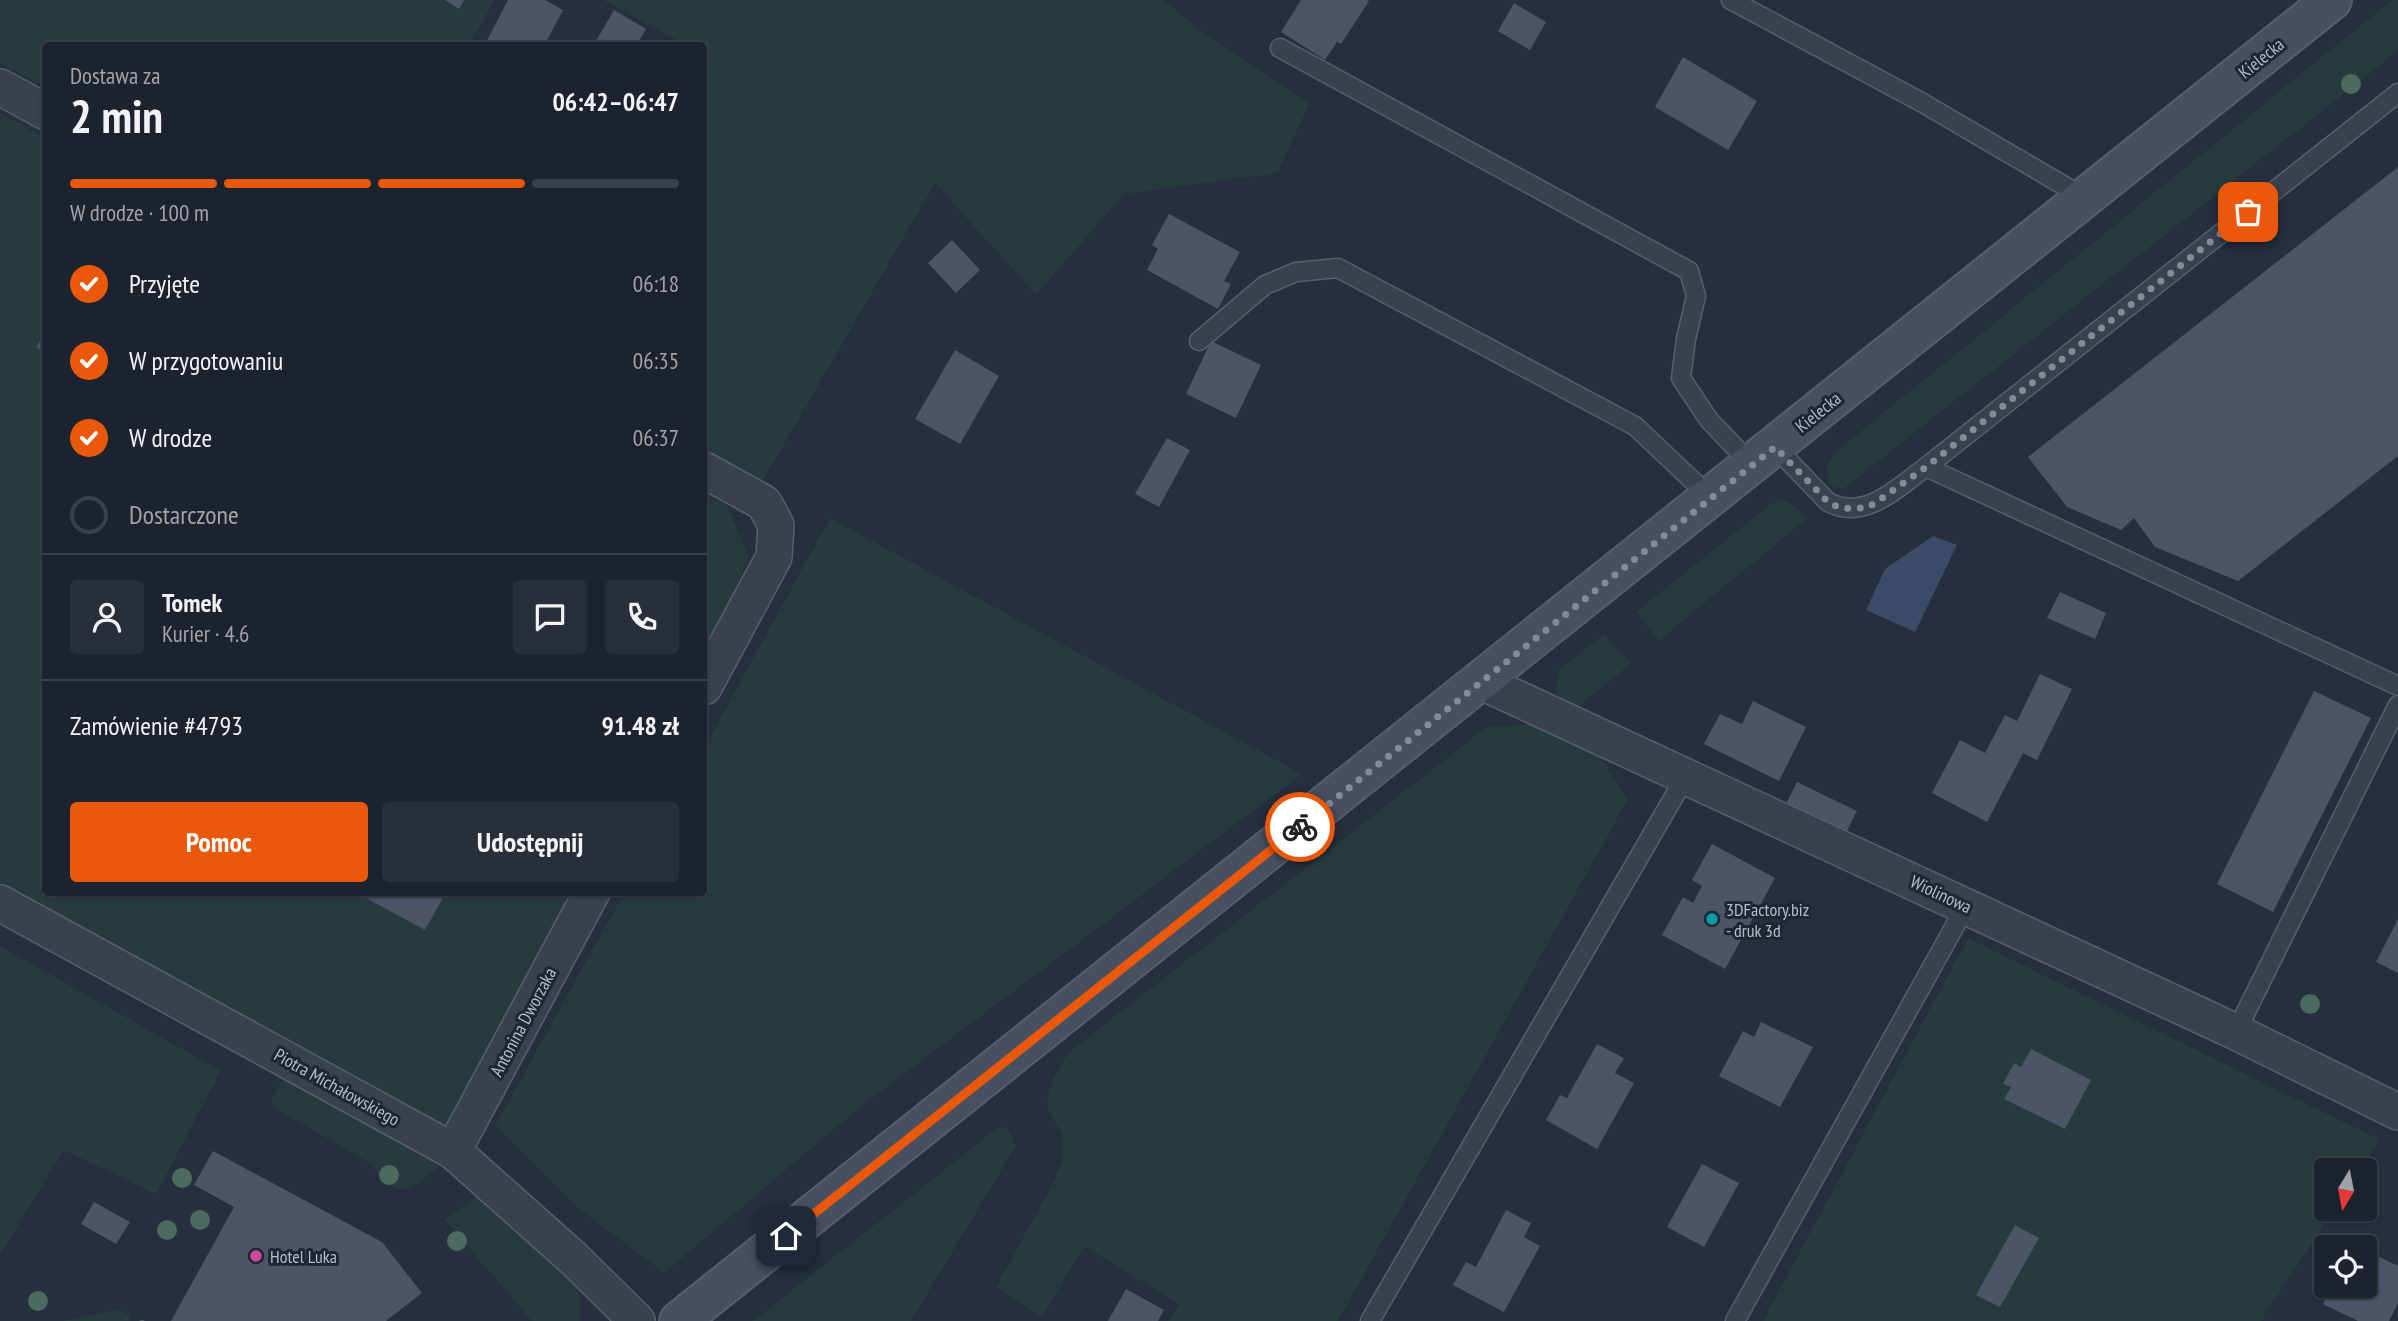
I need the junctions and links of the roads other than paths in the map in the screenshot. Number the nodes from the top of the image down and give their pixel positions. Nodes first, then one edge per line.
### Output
1 (1731, 0) edge
2 (2332, 0) edge
3 (1280, 48) dead end
4 (0, 87) edge
5 (2398, 93) edge
6 (42, 110) edge
7 (2085, 198) junction
8 (1199, 341) dead end
9 (1764, 456) junction
10 (1926, 467) junction
11 (707, 472) edge
12 (1711, 498) junction
13 (707, 681) edge
14 (1482, 682) junction
15 (2398, 686) edge
16 (2398, 705) edge
17 (1686, 776) junction
18 (591, 896) edge
19 (0, 904) edge
20 (1966, 906) junction
21 (2235, 1031) junction
22 (2398, 1112) edge
23 (453, 1151) junction
24 (637, 1321) edge
25 (680, 1321) edge
26 (1370, 1321) edge
27 (1735, 1321) edge

1 - 7 lane
2 - 7 main road, Kielecka
3 - 9 lane
4 - 6 street
5 - 10 lane
7 - 9 main road, Kielecka
8 - 12 lane
9 - 10 lane
9 - 12 main road, Kielecka
10 - 15 lane
11 - 13 street
12 - 14 main road, Kielecka
14 - 17 street, Wiolinowa
14 - 25 main road, Kielecka
16 - 21 lane
17 - 20 street, Wiolinowa
17 - 26 lane
18 - 23 street, Antonina Dworzaka
19 - 23 street, Piotra Michałowskiego
20 - 21 street, Wiolinowa
20 - 27 lane
21 - 22 street, Wiolinowa
23 - 24 street, Piotra Michałowskiego

